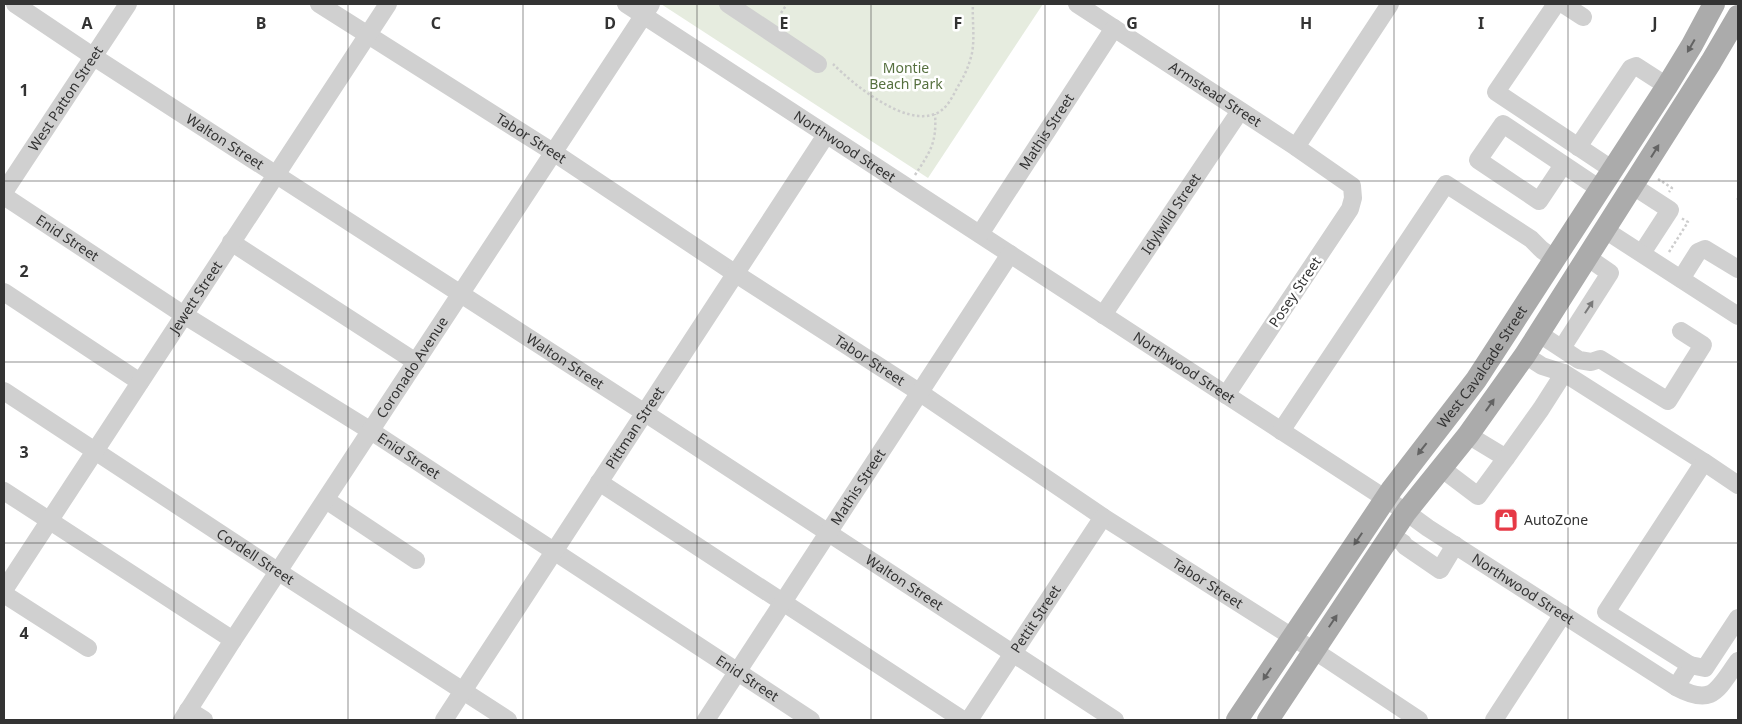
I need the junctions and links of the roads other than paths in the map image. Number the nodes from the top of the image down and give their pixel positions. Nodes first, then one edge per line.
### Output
1 (15, 4) edge
2 (128, 4) edge
3 (319, 4) edge
4 (388, 4) edge
5 (626, 4) edge
6 (728, 4) edge
7 (1076, 4) edge
8 (1390, 4) edge
9 (1556, 4) edge
10 (1563, 4) edge
11 (1714, 4) edge
12 (648, 10) edge
13 (1583, 17) dead end
14 (1736, 26) edge
15 (1114, 28) junction
16 (367, 35) junction
17 (94, 57) junction
18 (826, 64) road end
19 (1667, 86) junction
20 (1240, 111) junction
21 (1534, 118) junction
22 (826, 135) junction
23 (1522, 137) junction
24 (1296, 147) junction
25 (1578, 147) junction
26 (554, 152) junction
27 (1563, 165) junction
28 (1614, 170) junction
29 (276, 174) junction
30 (1352, 186) joint
31 (1633, 186) junction
32 (1600, 189) junction
33 (4, 192) edge
34 (4, 196) edge
35 (1605, 230) junction
36 (980, 234) junction
37 (231, 242) junction
38 (1642, 253) junction
39 (1010, 254) junction
40 (1587, 257) junction
41 (1555, 259) junction
42 (1738, 269) edge
43 (736, 274) junction
44 (1680, 279) junction
45 (4, 292) edge
46 (460, 294) junction
47 (184, 315) junction
48 (1102, 315) junction
49 (1738, 316) edge
50 (1681, 331) dead end
51 (1538, 333) junction
52 (1503, 340) junction
53 (1562, 348) junction
54 (1525, 355) junction
55 (416, 362) junction
56 (1564, 373) junction
57 (140, 382) junction
58 (4, 390) edge
59 (919, 392) junction
60 (1226, 395) junction
61 (645, 413) junction
62 (371, 431) junction
63 (1281, 431) junction
64 (1468, 435) junction
65 (95, 451) junction
66 (1506, 458) junction
67 (1704, 462) junction
68 (1441, 468) junction
69 (599, 482) junction
70 (1738, 485) edge
71 (4, 491) edge
72 (1385, 499) junction
73 (326, 500) junction
74 (1406, 512) junction
75 (1103, 517) junction
76 (50, 521) junction
77 (828, 532) junction
78 (1391, 535) junction
79 (1455, 545) junction
80 (554, 552) junction
81 (416, 560) dead end
82 (278, 572) junction
83 (4, 590) edge
84 (4, 594) edge
85 (782, 602) junction
86 (1606, 612) junction
87 (1563, 614) junction
88 (1738, 618) edge
89 (1583, 627) junction
90 (1292, 637) junction
91 (233, 640) junction
92 (88, 648) dead end
93 (1314, 650) junction
94 (1013, 653) junction
95 (1738, 661) edge
96 (1690, 665) junction
97 (737, 672) junction
98 (1676, 686) junction
99 (463, 691) junction
100 (185, 715) edge
101 (204, 720) edge
102 (444, 720) edge
103 (508, 720) edge
104 (706, 720) edge
105 (811, 720) edge
106 (963, 720) edge
107 (969, 720) edge
108 (1115, 720) edge
109 (1237, 720) edge
110 (1268, 720) edge
111 (1419, 720) edge
112 (1494, 720) edge

1 - 17 street, Walton Street
2 - 17 street, West Patton Street
3 - 16 street, Tabor Street
4 - 16 street, Jewett Street
5 - 12 street, Northwood Street
6 - 18 street
7 - 15 street, Armstead Street
8 - 24 street
9 - 21 street
10 - 13 street
11 -> 19 main road, West Cavalcade Street
12 - 22 street, Northwood Street
12 - 26 street, Coronado Avenue
31 -> 14 main road, West Cavalcade Street
15 - 20 street, Armstead Street
15 - 36 street, Mathis Street
16 - 26 street, Tabor Street
16 - 29 street, Jewett Street
17 - 29 street, Walton Street
17 - 33 street, West Patton Street
19 - 25 street
19 - 28 main road, West Cavalcade Street
19 - 31 main road
20 - 24 street, Armstead Street
20 - 48 street, Idylwild Street
21 - 23 street
21 - 25 street
22 - 36 street, Northwood Street
22 - 43 street, Pittman Street
23 - 27 street
23 - 27 street
24 - 30 street, Armstead Street
25 - 28 street
26 - 43 street, Tabor Street
26 - 46 street, Coronado Avenue
27 - 32 street
28 - 32 main road, West Cavalcade Street
28 - 40 main road
29 - 37 street, Jewett Street
29 - 46 street, Walton Street
30 - 60 street, Posey Street
31 - 35 main road, West Cavalcade Street
31 - 38 street
32 - 41 main road, West Cavalcade Street
34 - 47 street, Enid Street
35 - 38 street
35 - 40 main road, West Cavalcade Street
36 - 39 street, Northwood Street
37 - 47 street, Jewett Street
37 - 55 street
38 - 44 street
39 - 48 street, Northwood Street
39 - 59 street, Mathis Street
40 - 51 main road, West Cavalcade Street
53 -> 40 street
41 - 52 main road, West Cavalcade Street
41 - 63 street
42 - 44 street
43 - 59 street, Tabor Street
43 - 61 street, Pittman Street
44 - 49 street
45 - 57 street
46 - 55 street, Coronado Avenue
46 - 61 street, Walton Street
47 - 57 street, Jewett Street
47 - 62 street, Enid Street
48 - 60 street, Northwood Street
50 - 53 street
51 - 53 street
51 - 54 main road, West Cavalcade Street
52 - 54 main road
52 -> 72 main road, West Cavalcade Street
54 - 56 street
64 -> 54 main road, West Cavalcade Street
55 - 62 street, Coronado Avenue
56 - 66 street
56 - 67 street
57 - 65 street, Jewett Street
58 - 65 street, Cordell Street
59 - 75 street, Tabor Street
59 - 77 street, Mathis Street
60 - 63 street, Northwood Street
61 - 69 street, Pittman Street
61 - 77 street, Walton Street
62 - 73 street, Coronado Avenue
62 - 80 street, Enid Street
63 - 72 street, Northwood Street
64 - 66 street
64 - 68 main road, West Cavalcade Street
65 - 76 street, Jewett Street
65 - 82 street, Cordell Street
66 - 68 street
67 - 70 street
67 - 86 street
68 - 74 main road, West Cavalcade Street
69 - 80 street, Pittman Street
69 - 85 street
71 - 76 street
72 - 74 street, Northwood Street
72 -> 90 main road, West Cavalcade Street
73 - 81 street
73 - 82 street, Coronado Avenue
74 - 78 main road, West Cavalcade Street
74 - 79 street, Northwood Street
75 - 90 street, Tabor Street
75 - 94 street, Pettit Street
76 - 83 street, Jewett Street
76 - 91 street
77 - 85 street, Mathis Street
77 - 94 street, Walton Street
78 - 79 street
93 -> 78 main road, West Cavalcade Street
79 - 87 street, Northwood Street
80 - 97 street, Enid Street
80 - 99 street, Pittman Street
82 - 91 street, Coronado Avenue
82 - 99 street, Cordell Street
84 - 92 street
85 - 97 street, Mathis Street
85 - 106 street
86 - 89 street
86 - 96 street
87 - 89 street, Northwood Street
87 - 112 street
88 - 96 street
89 - 98 street, Northwood Street
90 - 93 street, Tabor Street
90 -> 109 main road, West Cavalcade Street
91 - 100 street, Coronado Avenue
93 - 110 main road, West Cavalcade Street
93 - 111 street, Tabor Street
94 - 107 street, Pettit Street
94 - 108 street, Walton Street
95 - 98 street, Northwood Street
96 - 98 street
97 - 104 street, Mathis Street
97 - 105 street, Enid Street
99 - 102 street, Pittman Street
99 - 103 street, Cordell Street
100 - 101 street

